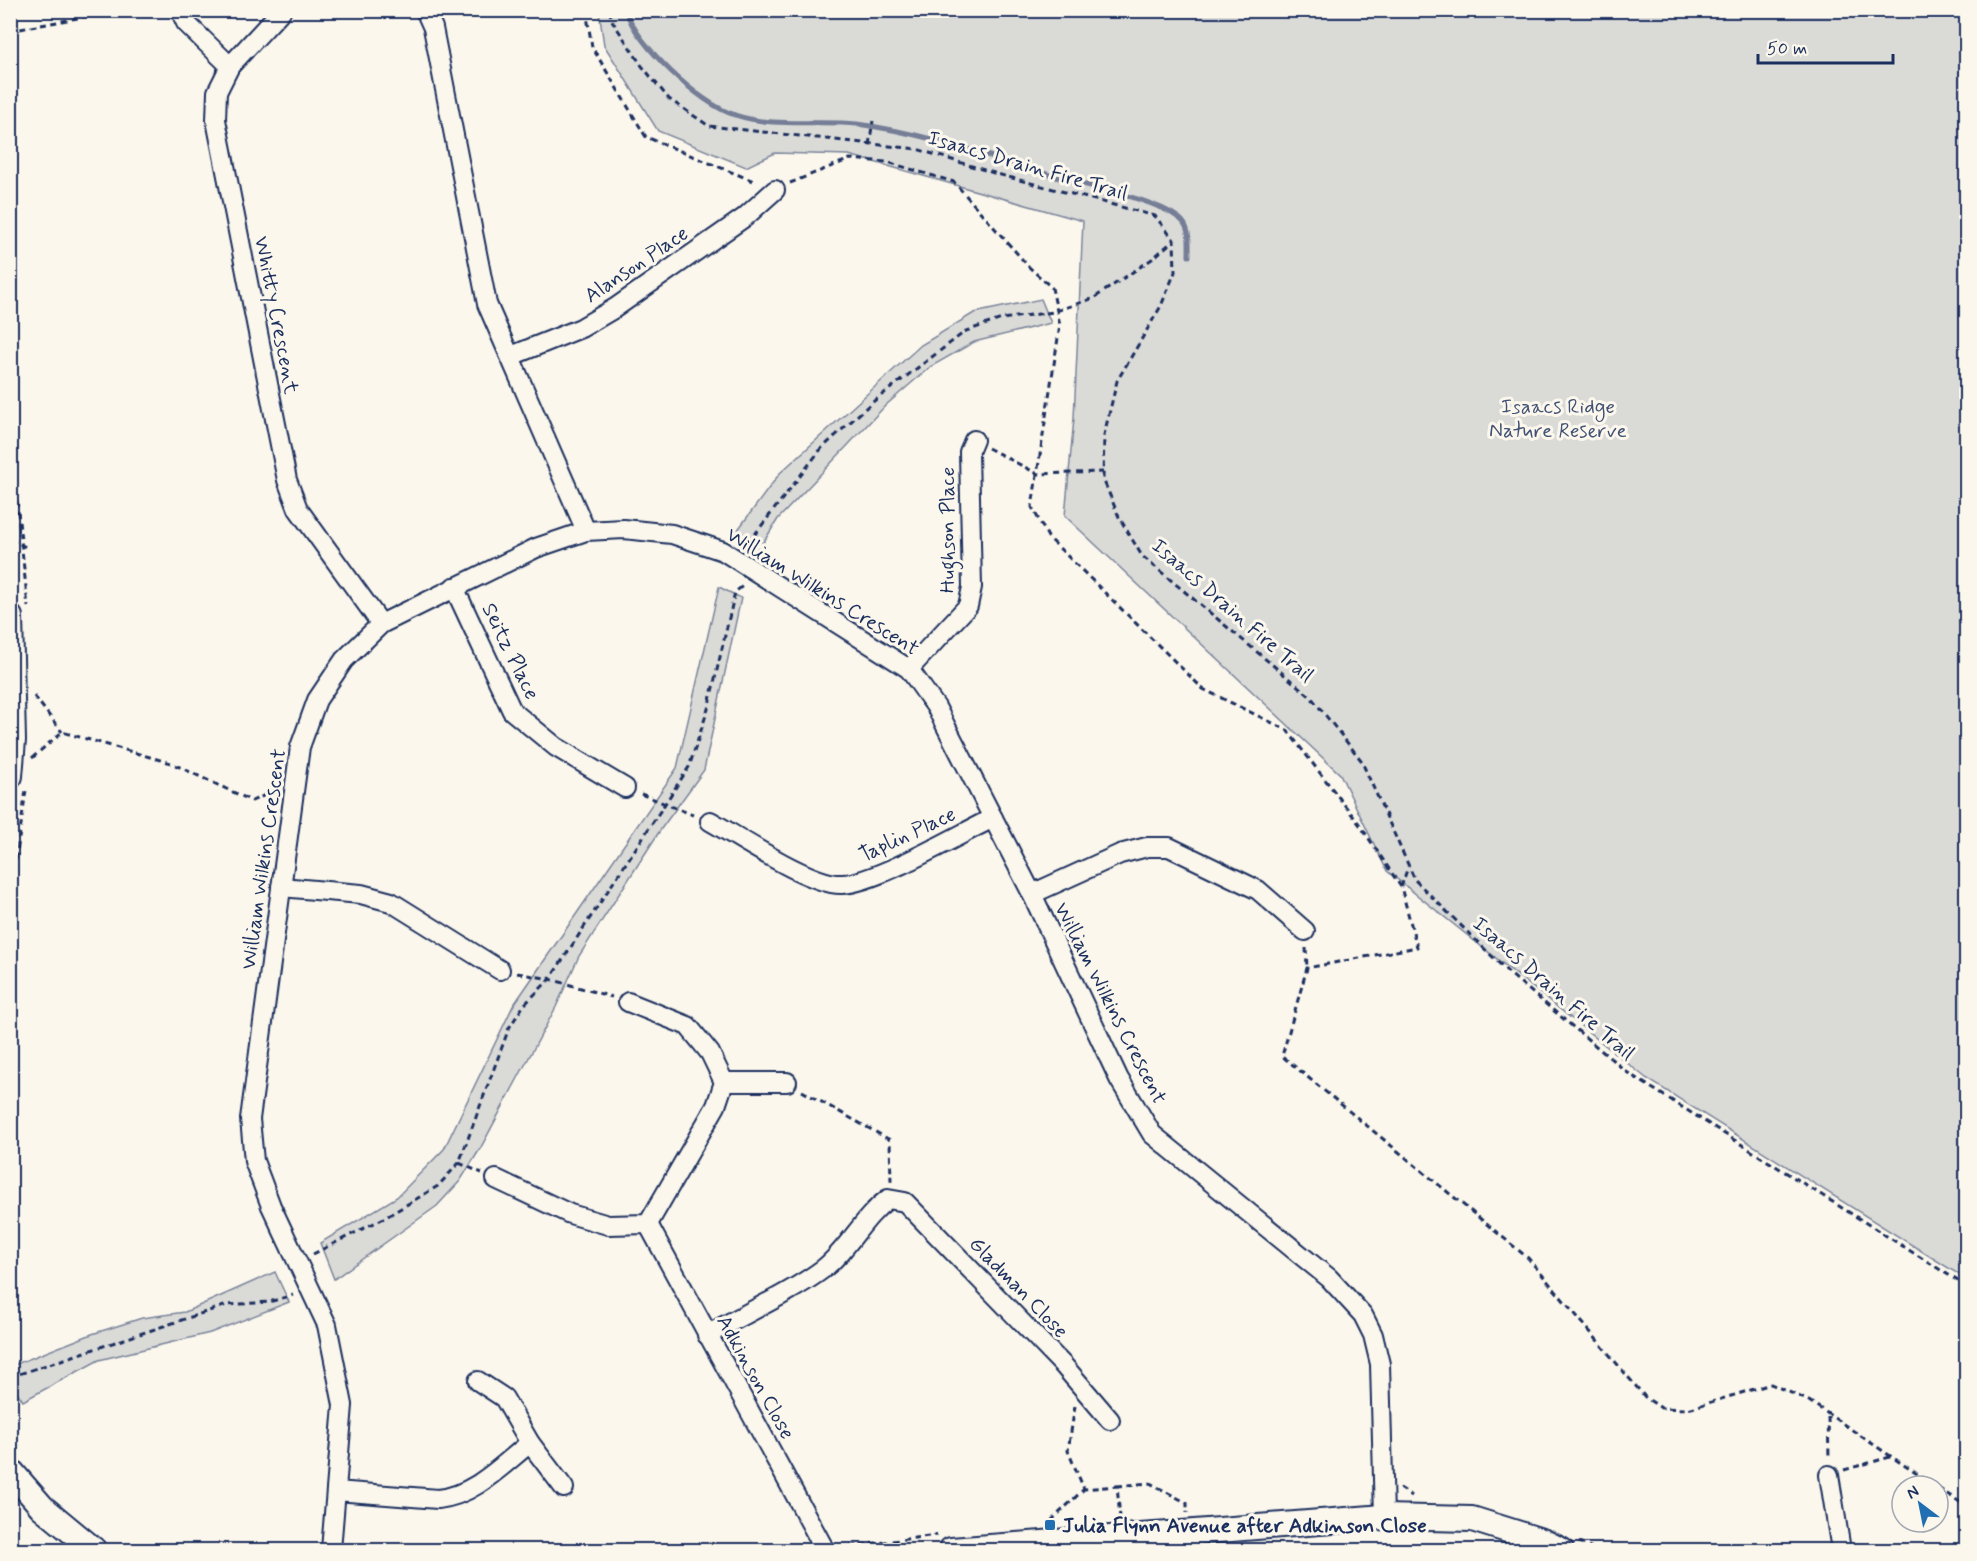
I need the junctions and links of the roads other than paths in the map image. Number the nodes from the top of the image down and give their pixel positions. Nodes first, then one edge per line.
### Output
1 (180, 10) edge
2 (282, 10) edge
3 (425, 10) edge
4 (230, 66) junction
5 (775, 190) road end
6 (511, 356) junction
7 (974, 440) road end
8 (586, 531) junction
9 (454, 587) junction
10 (10, 617) edge
11 (381, 624) junction
12 (909, 669) junction
13 (11, 770) edge
14 (625, 788) road end
15 (993, 818) junction
16 (710, 821) road end
17 (281, 887) junction
18 (1032, 894) junction
19 (1305, 931) dead end
20 (500, 970) road end
21 (628, 1002) road end
22 (724, 1082) junction
23 (787, 1082) road end
24 (496, 1179) road end
25 (648, 1224) junction
26 (707, 1335) junction
27 (478, 1381) dead end
28 (1110, 1420) dead end
29 (530, 1443) junction
30 (10, 1470) edge
31 (1829, 1475) road end
32 (564, 1488) dead end
33 (336, 1491) junction
34 (1384, 1517) junction
35 (94, 1551) edge
36 (331, 1551) edge
37 (825, 1551) edge
38 (951, 1551) edge
39 (1561, 1551) edge
40 (1841, 1551) edge

1 - 4 street
2 - 4 street, Whitty Crescent
3 - 6 street
4 - 11 street, Whitty Crescent
5 - 6 street, Alanson Place
6 - 8 street
7 - 12 street, Hughson Place
8 - 9 street, William Wilkins Crescent
8 - 12 street, William Wilkins Crescent
9 - 11 street, William Wilkins Crescent
9 - 14 street, Seitz Place
10 - 13 street
11 - 17 street, William Wilkins Crescent
12 - 15 street, William Wilkins Crescent
15 - 16 street, Taplin Place
15 - 18 street, William Wilkins Crescent
17 - 20 street
17 - 33 street, William Wilkins Crescent
18 - 19 street
18 - 34 street, William Wilkins Crescent
21 - 22 street
22 - 23 street
22 - 25 street
24 - 25 street
25 - 26 street, Adkinson Close
26 - 28 street, Gladman Close
26 - 37 street, Adkinson Close
27 - 29 street
29 - 32 street
29 - 33 street
30 - 35 street
31 - 40 street
33 - 36 street, William Wilkins Crescent
34 - 38 street, bridge
34 - 39 street

